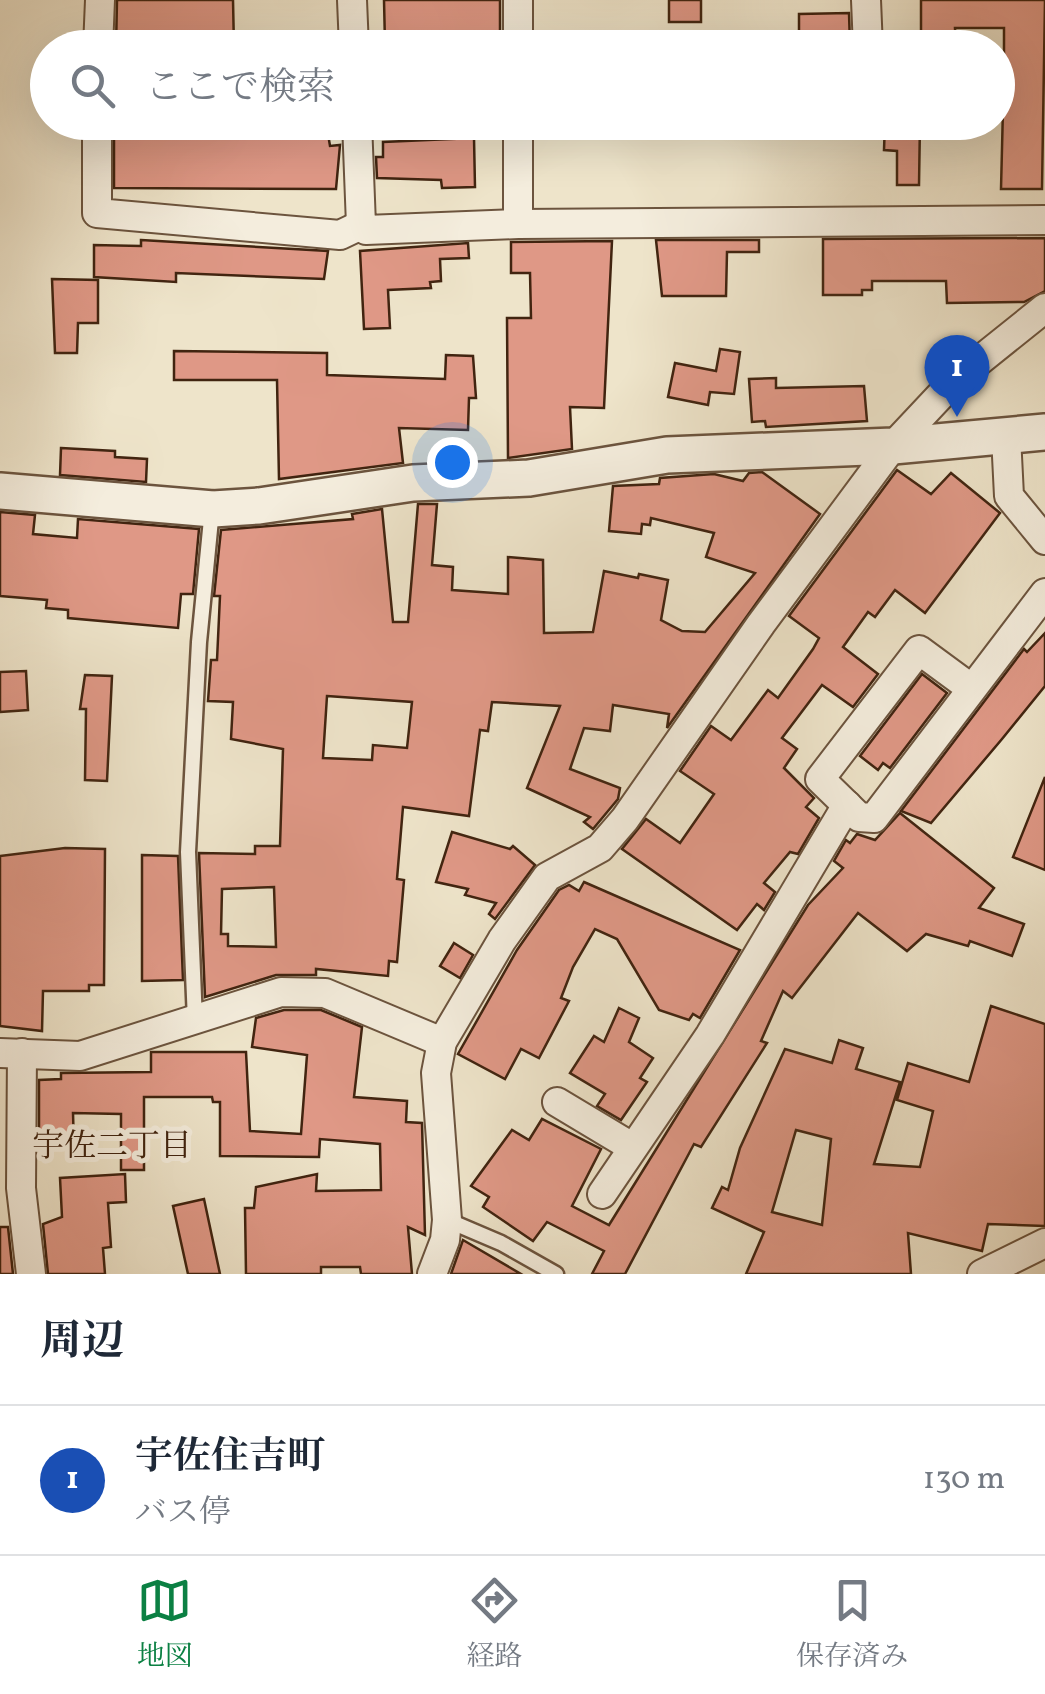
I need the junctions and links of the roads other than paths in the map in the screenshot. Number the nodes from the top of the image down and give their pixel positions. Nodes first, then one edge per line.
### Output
1 (100, 0) edge
2 (352, 0) edge
3 (518, 0) edge
4 (866, 0) edge
5 (99, 30) edge
6 (353, 30) edge
7 (518, 30) edge
8 (867, 30) edge
9 (96, 140) edge
10 (358, 140) edge
11 (518, 140) edge
12 (1045, 220) edge
13 (518, 224) junction
14 (361, 225) junction
15 (1045, 308) edge
16 (1045, 432) edge
17 (1006, 436) junction
18 (893, 446) junction
19 (0, 490) edge
20 (212, 508) junction
21 (1045, 540) edge
22 (1045, 593) edge
23 (972, 689) junction
24 (847, 806) junction
25 (195, 1021) junction
26 (442, 1042) junction
27 (11, 1053) edge
28 (557, 1102) dead end
29 (632, 1146) junction
30 (602, 1194) dead end
31 (447, 1220) junction
32 (1045, 1243) edge
33 (32, 1274) edge
34 (432, 1274) edge
35 (556, 1274) edge
36 (982, 1274) edge

1 - 5 street
2 - 6 street
3 - 7 street
4 - 8 street
9 - 14 street
10 - 14 street
11 - 13 street
12 - 13 street
13 - 14 street
15 - 18 street
16 - 17 street
17 - 18 street
17 - 21 street
18 - 20 street
18 - 26 street
19 - 20 street
20 - 25 lane
22 - 23 street
23 - 24 street
23 - 24 street
24 - 29 street
25 - 26 street
25 - 27 street
26 - 31 street
27 - 33 street
28 - 29 street
29 - 30 street
31 - 34 street
31 - 35 lane
32 - 36 street

